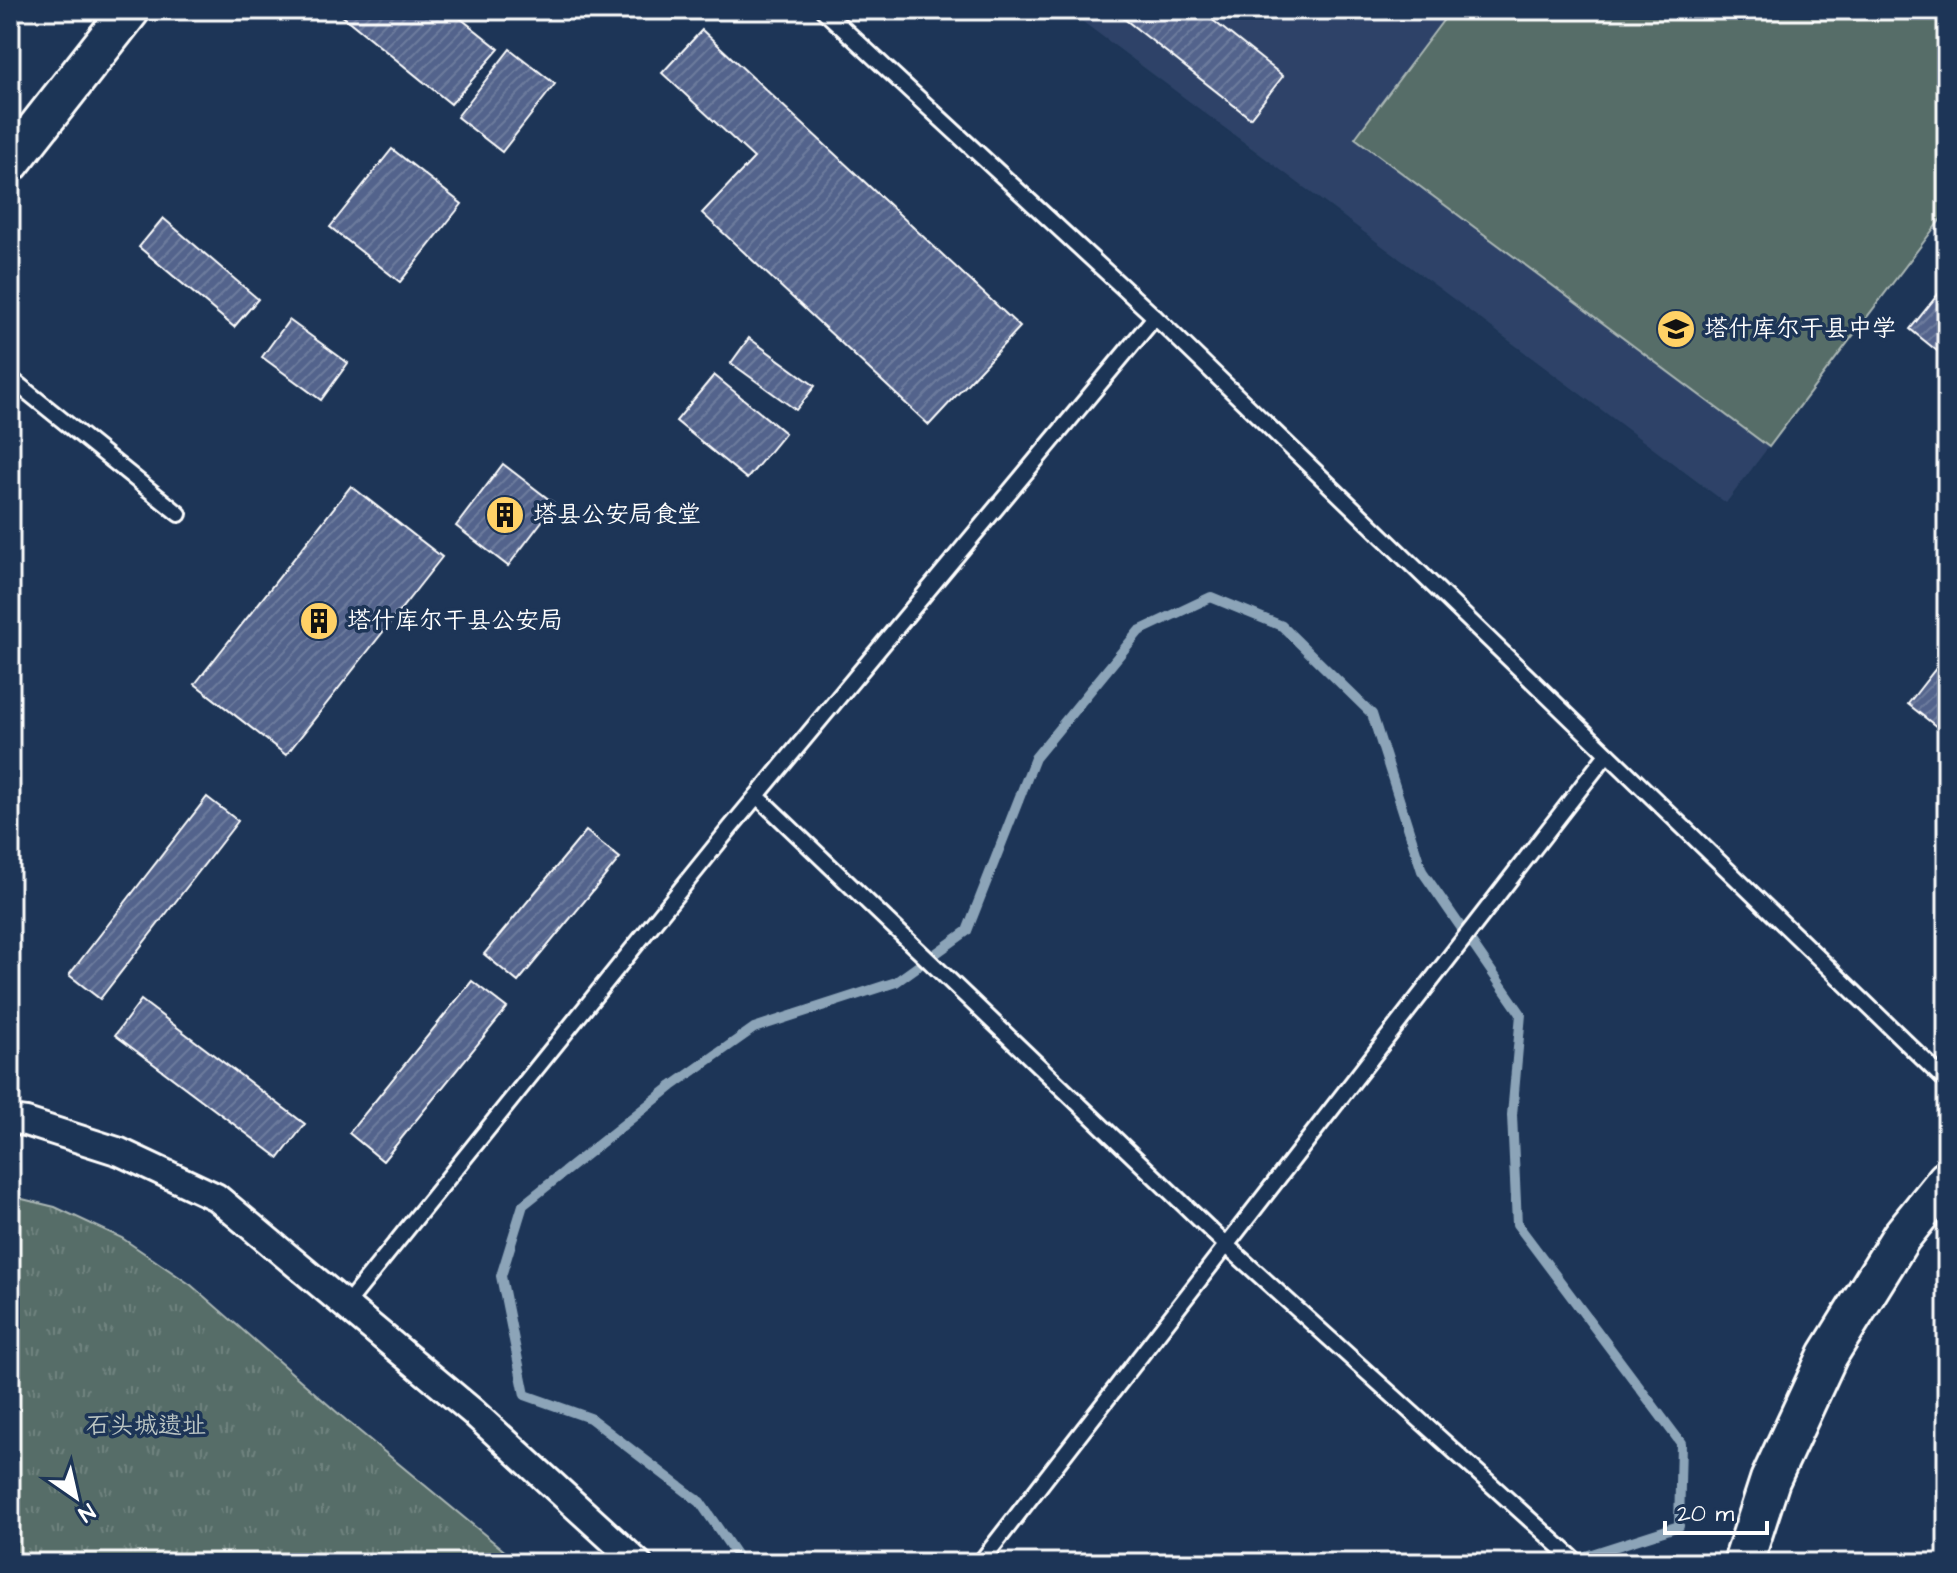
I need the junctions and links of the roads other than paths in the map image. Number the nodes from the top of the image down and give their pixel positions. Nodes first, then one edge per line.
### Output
1 (130, 10) edge
2 (823, 10) edge
3 (10, 163) edge
4 (1155, 317) junction
5 (10, 378) edge
6 (179, 514) dead end
7 (1607, 754) junction
8 (757, 796) junction
9 (1947, 1082) edge
10 (10, 1120) edge
11 (1947, 1180) edge
12 (1226, 1245) junction
13 (345, 1306) junction
14 (638, 1563) edge
15 (980, 1563) edge
16 (1578, 1563) edge
17 (1743, 1563) edge

1 - 3 main road
2 - 4 lane
4 - 7 lane
4 - 8 lane
5 - 6 lane
7 - 9 lane
7 - 12 lane
8 - 12 lane
8 - 13 lane
10 - 13 street
11 - 17 main road
12 - 15 lane
12 - 16 lane
13 - 14 street

